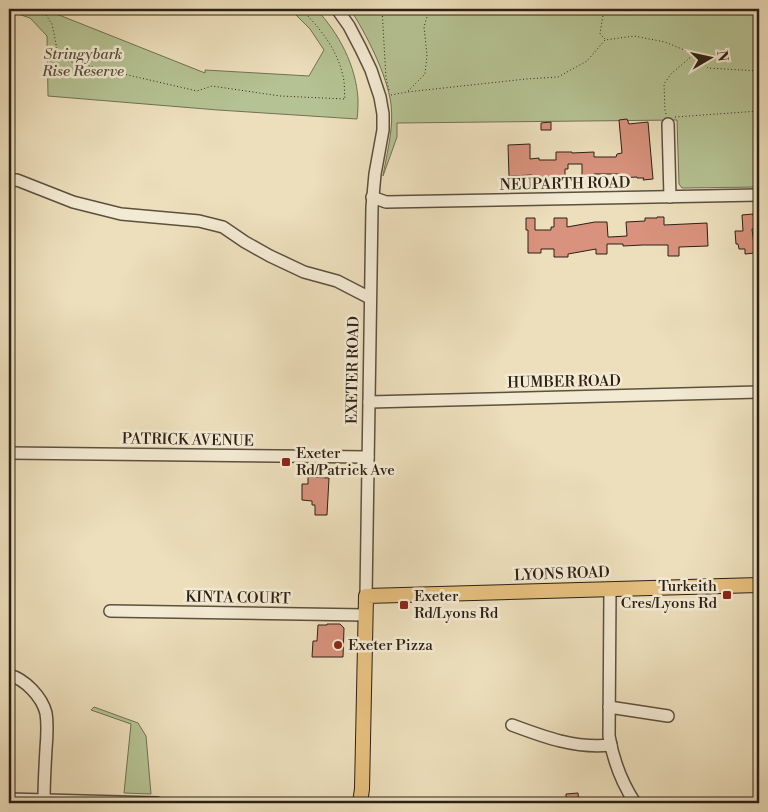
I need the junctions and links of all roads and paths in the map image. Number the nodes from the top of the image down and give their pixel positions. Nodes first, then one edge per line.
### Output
1 (42, 9) edge
2 (301, 9) edge
3 (337, 9) edge
4 (382, 9) edge
5 (431, 9) edge
6 (604, 9) edge
7 (605, 40) junction
8 (694, 54) junction
9 (759, 71) edge
10 (407, 92) junction
11 (385, 96) junction
12 (759, 111) edge
13 (668, 124) dead end
14 (13, 180) edge
15 (759, 195) edge
16 (372, 197) junction
17 (670, 197) junction
18 (370, 298) junction
19 (759, 392) edge
20 (369, 402) junction
21 (9, 453) edge
22 (368, 457) junction
23 (759, 585) edge
24 (610, 589) junction
25 (366, 596) junction
26 (110, 610) dead end
27 (365, 615) junction
28 (9, 675) edge
29 (609, 707) junction
30 (668, 716) dead end
31 (512, 725) dead end
32 (611, 745) junction
33 (9, 799) edge
34 (44, 800) junction
35 (79, 802) edge
36 (158, 803) edge
37 (360, 803) edge
38 (635, 803) edge

1 - 2 path
3 - 11 street, EXETER ROAD
4 - 11 path
5 - 10 path
6 - 7 path
7 - 8 path
7 - 10 path
8 - 9 path
8 - 12 path
10 - 11 path
11 - 16 street, EXETER ROAD
13 - 17 street
14 - 18 street
15 - 17 street, NEUPARTH ROAD
16 - 17 street, NEUPARTH ROAD
16 - 18 street, EXETER ROAD
18 - 20 street, EXETER ROAD
19 - 20 street, HUMBER ROAD
20 - 22 street, EXETER ROAD
21 - 22 street, PATRICK AVENUE
22 - 25 street, EXETER ROAD
23 - 24 main road, LYONS ROAD
24 - 25 main road, LYONS ROAD
24 - 29 street
25 - 27 main road, EXETER ROAD
26 - 27 street, KINTA COURT
27 - 37 main road, EXETER ROAD
28 - 34 street
29 - 30 street
29 - 32 street
31 - 32 street
32 - 38 street
33 - 34 street
34 - 35 street
35 - 36 street

